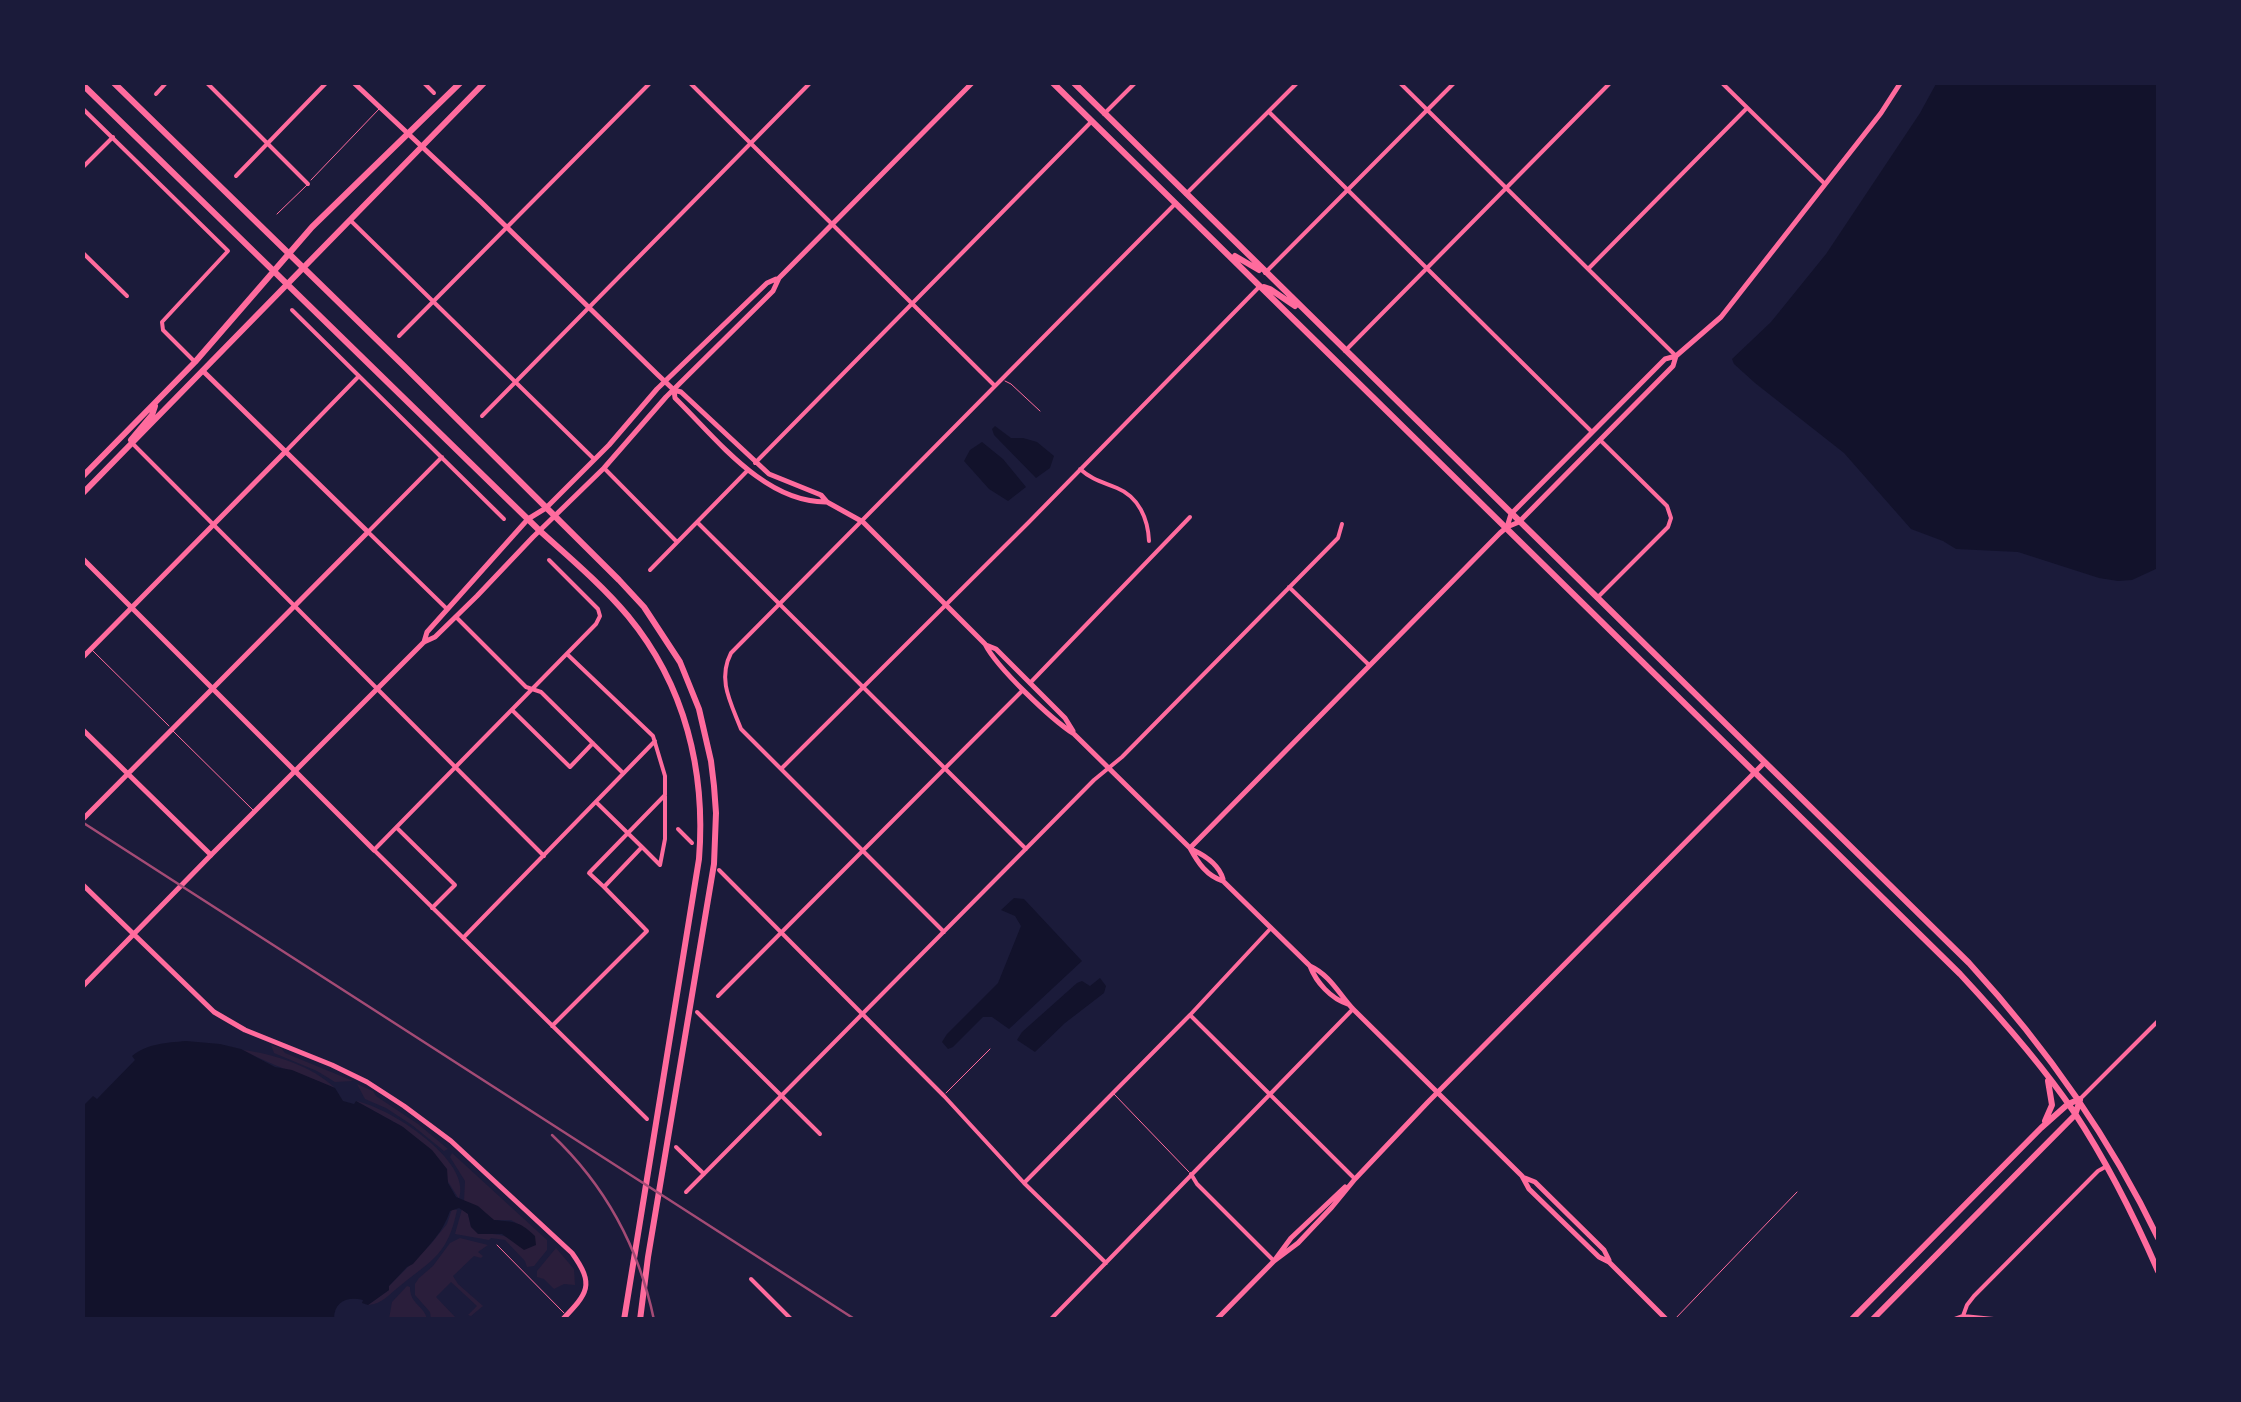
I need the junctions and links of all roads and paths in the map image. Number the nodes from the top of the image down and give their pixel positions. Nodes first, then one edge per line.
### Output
1 (112, 82) edge
2 (167, 82) edge
3 (206, 82) edge
4 (327, 82) edge
5 (353, 82) edge
6 (423, 82) edge
7 (462, 82) edge
8 (485, 82) edge
9 (651, 82) edge
10 (689, 82) edge
11 (811, 82) edge
12 (973, 82) edge
13 (1052, 82) edge
14 (1073, 82) edge
15 (1136, 82) edge
16 (1298, 82) edge
17 (1399, 82) edge
18 (1455, 82) edge
19 (1611, 82) edge
20 (1721, 82) edge
21 (82, 84) edge
22 (1898, 84) edge
23 (434, 93) dead end
24 (156, 94) dead end
25 (82, 108) edge
26 (381, 108) junction
27 (1747, 108) junction
28 (1427, 111) junction
29 (1269, 112) junction
30 (1104, 114) junction
31 (1092, 121) junction
32 (409, 134) junction
33 (113, 137) junction
34 (268, 143) junction
35 (751, 144) junction
36 (422, 147) junction
37 (82, 168) edge
38 (236, 176) dead end
39 (308, 184) junction
40 (1824, 184) junction
41 (1506, 189) junction
42 (1348, 190) junction
43 (1186, 194) junction
44 (1176, 203) junction
45 (276, 214) dead end
46 (350, 220) junction
47 (832, 225) junction
48 (507, 227) junction
49 (1225, 251) junction
50 (82, 252) edge
51 (289, 253) junction
52 (304, 267) junction
53 (1427, 269) junction
54 (1588, 270) junction
55 (274, 271) junction
56 (1266, 272) junction
57 (779, 278) junction
58 (288, 284) junction
59 (1260, 286) junction
60 (127, 296) dead end
61 (434, 302) junction
62 (912, 304) junction
63 (590, 308) junction
64 (292, 310) dead end
65 (1316, 322) junction
66 (399, 336) dead end
67 (1345, 351) junction
68 (1676, 356) junction
69 (194, 362) junction
70 (204, 370) junction
71 (359, 376) junction
72 (1002, 379) junction
73 (1357, 381) junction
74 (516, 382) junction
75 (664, 382) junction
76 (995, 386) junction
77 (674, 390) junction
78 (1391, 396) junction
79 (158, 400) junction
80 (1040, 411) dead end
81 (482, 416) dead end
82 (1408, 430) junction
83 (1592, 432) junction
84 (1600, 440) junction
85 (1437, 441) junction
86 (132, 444) junction
87 (286, 451) junction
88 (442, 458) junction
89 (594, 459) junction
90 (756, 463) junction
91 (604, 468) junction
92 (1080, 469) junction
93 (748, 470) junction
94 (82, 476) edge
95 (82, 494) edge
96 (827, 502) junction
97 (546, 508) junction
98 (1511, 514) junction
99 (555, 516) junction
100 (504, 518) dead end
101 (1190, 518) dead end
102 (528, 519) junction
103 (696, 522) junction
104 (863, 522) junction
105 (1519, 522) junction
106 (214, 524) junction
107 (1342, 524) dead end
108 (1507, 527) junction
109 (540, 531) junction
110 (368, 532) junction
111 (1149, 541) dead end
112 (677, 542) junction
113 (82, 558) edge
114 (549, 560) dead end
115 (650, 570) dead end
116 (1290, 587) junction
117 (1597, 598) junction
118 (780, 604) junction
119 (945, 605) junction
120 (294, 606) junction
121 (132, 607) junction
122 (447, 609) junction
123 (456, 616) junction
124 (1608, 627) junction
125 (84, 642) edge
126 (424, 642) junction
127 (985, 644) junction
128 (91, 649) junction
129 (1651, 650) junction
130 (567, 654) junction
131 (82, 658) edge
132 (1370, 666) junction
133 (1030, 683) junction
134 (862, 687) junction
135 (214, 688) junction
136 (378, 689) junction
137 (532, 689) junction
138 (1024, 690) junction
139 (512, 710) junction
140 (82, 729) edge
141 (173, 730) junction
142 (1074, 734) junction
143 (655, 742) junction
144 (593, 743) junction
145 (1764, 763) junction
146 (456, 767) junction
147 (782, 768) junction
148 (1108, 768) junction
149 (944, 769) junction
150 (296, 771) junction
151 (1755, 772) junction
152 (624, 774) junction
153 (128, 775) junction
154 (665, 794) junction
155 (596, 802) junction
156 (254, 812) junction
157 (82, 820) edge
158 (396, 828) junction
159 (678, 829) dead end
160 (628, 833) junction
161 (692, 844) dead end
162 (642, 847) junction
163 (1190, 848) junction
164 (1026, 849) junction
165 (374, 850) junction
166 (863, 850) junction
167 (211, 855) junction
168 (544, 856) junction
169 (720, 870) dead end
170 (82, 884) edge
171 (604, 887) junction
172 (1890, 906) junction
173 (432, 908) junction
174 (1922, 918) junction
175 (1271, 928) junction
176 (781, 932) junction
177 (944, 932) junction
178 (134, 935) junction
179 (464, 938) junction
180 (82, 987) edge
181 (718, 996) dead end
182 (1350, 1007) junction
183 (696, 1012) dead end
184 (863, 1014) junction
185 (1190, 1015) junction
186 (2158, 1022) edge
187 (552, 1026) junction
188 (990, 1049) dead end
189 (2046, 1075) junction
190 (1113, 1093) junction
191 (1437, 1093) junction
192 (1270, 1094) junction
193 (782, 1095) junction
194 (944, 1096) junction
195 (2080, 1099) junction
196 (2068, 1104) junction
197 (2076, 1115) junction
198 (647, 1119) dead end
199 (2041, 1128) junction
200 (820, 1134) dead end
201 (676, 1146) dead end
202 (2106, 1166) junction
203 (704, 1174) junction
204 (1191, 1174) junction
205 (1354, 1178) junction
206 (1024, 1183) junction
207 (686, 1192) dead end
208 (1797, 1192) dead end
209 (2158, 1238) edge
210 (497, 1245) dead end
211 (1274, 1260) junction
212 (1106, 1263) junction
213 (2158, 1271) edge
214 (751, 1279) dead end
215 (1963, 1316) junction
216 (567, 1318) edge
217 (624, 1320) edge
218 (640, 1320) edge
219 (792, 1320) edge
220 (1050, 1320) edge
221 (1216, 1320) edge
222 (1670, 1320) edge
223 (1851, 1320) edge
224 (1872, 1320) edge
225 (1952, 1320) edge
226 (2004, 1320) edge

1 - 51 main road
2 - 24 street
3 - 34 street
4 - 34 street
5 - 26 street
6 - 23 street
7 - 32 main road
8 - 36 main road
9 - 48 street
10 - 35 street
11 - 35 street
12 - 47 street
13 - 31 main road
14 - 30 main road
15 - 30 street
16 - 29 street
17 - 28 street
18 - 28 street
19 - 41 street
20 - 27 street
21 - 55 main road
22 - 40 street
25 - 33 street
26 - 32 street
26 - 39 lane
27 - 40 street
27 - 54 street
28 - 41 street
28 - 42 street
29 - 42 street
29 - 43 street
30 - 43 main road
31 - 44 main road
31 - 62 street
32 - 36 street
32 - 51 main road
33 - 37 street
33 - 69 street
34 - 38 street
34 - 39 street
35 - 47 street
35 - 63 street
36 - 46 main road
36 - 48 street
39 - 45 lane
40 - 68 street
41 - 53 street
41 - 54 street
42 - 53 street
42 - 56 street
43 - 56 main road
44 - 49 main road
44 - 72 street
46 - 52 main road
46 - 61 street
47 - 57 street
47 - 62 street
48 - 61 street
48 - 63 street
49 - 56 main road
49 - 59 main road
50 - 60 street
51 - 52 main road
51 - 55 main road
52 - 58 main road
52 - 97 main road
53 - 67 street
53 - 83 street
54 - 68 street
55 - 58 main road
55 - 69 main road
56 - 65 main road
57 - 75 street
57 - 77 street
58 - 70 main road
58 - 102 main road
59 - 65 main road
59 - 73 main road
59 - 92 street
61 - 66 street
61 - 74 street
62 - 76 street
62 - 90 street
63 - 74 street
63 - 75 street
64 - 71 street
65 - 67 main road
67 - 78 main road
68 - 83 street
68 - 84 street
69 - 79 main road
70 - 86 main road
70 - 87 street
71 - 87 street
71 - 88 street
72 - 76 street
72 - 80 lane
73 - 78 main road
73 - 82 main road
74 - 81 street
74 - 89 street
75 - 77 street
75 - 89 street
76 - 104 street
77 - 90 street
77 - 91 street
77 - 93 street
78 - 85 main road
79 - 86 main road
79 - 94 main road
82 - 85 main road
82 - 108 main road
83 - 98 street
84 - 105 street
84 - 117 street
85 - 98 main road
86 - 95 main road
86 - 106 street
87 - 106 street
87 - 110 street
88 - 100 street
88 - 110 street
89 - 97 street
90 - 96 street
91 - 99 street
91 - 112 street
92 - 111 street
92 - 119 street
93 - 96 street
93 - 103 street
96 - 104 street
97 - 99 main road
97 - 102 street
98 - 105 main road
98 - 108 street
99 - 109 street
99 - 218 main road
101 - 133 street
102 - 109 main road
102 - 122 street
103 - 112 street
103 - 118 street
104 - 118 street
104 - 119 street
105 - 108 street
105 - 117 main road
106 - 120 street
106 - 121 street
107 - 116 street
108 - 124 main road
108 - 132 street
109 - 123 street
109 - 217 main road
110 - 120 street
110 - 122 street
112 - 115 street
113 - 121 street
114 - 130 street
116 - 132 street
116 - 148 street
117 - 129 main road
118 - 134 street
118 - 147 street
119 - 127 street
119 - 134 street
120 - 135 street
120 - 136 street
121 - 128 street
121 - 135 street
122 - 126 street
123 - 126 street
123 - 137 street
124 - 129 main road
124 - 151 main road
125 - 128 lane
126 - 136 street
127 - 133 street
127 - 138 street
128 - 131 street
128 - 141 lane
129 - 145 main road
130 - 137 street
130 - 143 street
132 - 163 street
133 - 142 street
134 - 147 street
134 - 149 street
135 - 141 street
135 - 150 street
136 - 146 street
136 - 150 street
137 - 139 street
137 - 144 street
138 - 142 street
138 - 149 street
139 - 144 street
139 - 146 street
140 - 153 street
141 - 153 street
141 - 156 lane
142 - 148 street
143 - 152 street
143 - 154 street
144 - 152 street
145 - 151 street
145 - 174 main road
146 - 158 street
146 - 168 street
147 - 166 street
148 - 163 street
148 - 164 street
149 - 164 street
149 - 166 street
150 - 156 street
150 - 165 street
151 - 172 main road
151 - 191 street
152 - 155 street
153 - 157 street
153 - 167 street
154 - 160 street
154 - 162 street
155 - 160 street
155 - 168 street
156 - 167 street
158 - 165 street
158 - 173 street
159 - 161 street
160 - 162 street
160 - 171 street
162 - 171 street
163 - 175 street
164 - 177 street
165 - 173 street
166 - 176 street
166 - 177 street
167 - 178 street
168 - 179 street
169 - 176 street
170 - 178 street
171 - 187 street
172 - 174 main road
172 - 189 main road
173 - 179 street
174 - 195 main road
175 - 182 street
175 - 185 street
176 - 181 street
176 - 184 street
177 - 184 street
178 - 180 street
178 - 216 street
179 - 187 street
182 - 191 street
182 - 192 street
183 - 193 street
184 - 193 street
184 - 194 street
185 - 190 street
185 - 192 street
186 - 195 street
187 - 198 street
188 - 194 lane
189 - 196 main road
189 - 199 main road
190 - 204 lane
190 - 206 street
191 - 205 street
191 - 222 street
192 - 204 street
192 - 205 street
193 - 200 street
193 - 203 street
194 - 206 street
195 - 196 main road
195 - 197 main road
195 - 209 main road
196 - 197 main road
196 - 199 main road
197 - 202 main road
197 - 224 main road
199 - 223 main road
201 - 203 street
202 - 213 main road
202 - 215 street
203 - 207 street
204 - 211 street
204 - 212 street
205 - 211 street
206 - 212 street
208 - 222 lane
210 - 216 lane
211 - 221 street
212 - 220 street
214 - 219 street
215 - 225 street
215 - 226 street

